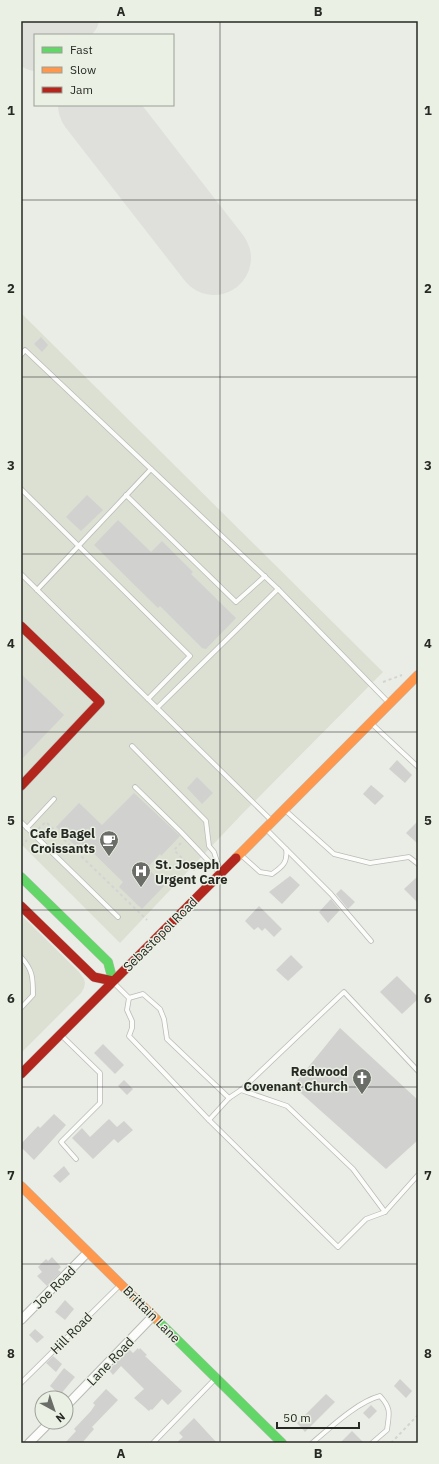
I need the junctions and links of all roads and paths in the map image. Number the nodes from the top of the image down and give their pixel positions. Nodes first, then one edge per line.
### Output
1 (21, 355) edge
2 (151, 469) junction
3 (21, 489) edge
4 (126, 495) junction
5 (79, 546) junction
6 (21, 574) edge
7 (265, 576) junction
8 (278, 589) junction
9 (37, 590) junction
10 (21, 626) edge
11 (418, 675) edge
12 (148, 699) junction
13 (390, 703) junction
14 (158, 708) junction
15 (370, 722) junction
16 (132, 746) dead end
17 (418, 767) edge
18 (21, 786) edge
19 (135, 787) dead end
20 (54, 799) dead end
21 (285, 809) junction
22 (273, 821) junction
23 (21, 822) edge
24 (27, 828) junction
25 (266, 828) junction
26 (38, 829) dead end
27 (186, 837) junction
28 (27, 840) dead end
29 (21, 846) edge
30 (285, 849) junction
31 (240, 853) junction
32 (418, 864) edge
33 (195, 871) dead end
34 (220, 874) junction
35 (21, 876) edge
36 (21, 906) edge
37 (118, 917) dead end
38 (147, 920) dead end
39 (371, 941) dead end
40 (21, 957) edge
41 (113, 981) junction
42 (129, 998) junction
43 (21, 1008) edge
44 (60, 1034) junction
45 (418, 1070) edge
46 (21, 1074) edge
47 (241, 1090) junction
48 (229, 1098) junction
49 (209, 1120) junction
50 (76, 1159) dead end
51 (418, 1175) edge
52 (21, 1186) edge
53 (385, 1212) junction
54 (87, 1253) junction
55 (121, 1284) junction
56 (153, 1316) junction
57 (21, 1320) edge
58 (216, 1378) junction
59 (21, 1383) edge
60 (74, 1398) edge
61 (418, 1415) edge
62 (42, 1430) edge
63 (29, 1443) edge
64 (153, 1443) edge
65 (282, 1443) edge
66 (312, 1443) edge
67 (372, 1443) edge
68 (391, 1443) edge

1 - 2 lane
2 - 4 lane
2 - 7 lane
3 - 5 lane
4 - 5 lane
4 - 7 lane
5 - 9 lane
5 - 12 lane
6 - 9 lane
7 - 8 lane
8 - 13 lane
8 - 14 lane
9 - 12 lane
10 - 18 street
11 - 13 street, Sebastopol Road
12 - 14 lane
13 - 15 street, Sebastopol Road
14 - 22 lane
15 - 17 lane
15 - 21 street, Sebastopol Road
16 - 34 lane
19 - 27 lane
20 - 24 lane
21 - 22 street, Sebastopol Road
21 - 32 lane
22 - 25 street, Sebastopol Road
23 - 24 lane
24 - 37 lane
25 - 30 lane
25 - 31 street, Sebastopol Road
26 - 38 path
27 - 33 path
27 - 34 lane
28 - 29 path
30 - 31 lane
30 - 39 lane
31 - 34 street, Sebastopol Road
34 - 41 street, Sebastopol Road
35 - 41 street
36 - 41 street
40 - 43 lane
41 - 42 lane
41 - 44 street, Sebastopol Road
42 - 48 lane
42 - 49 lane
44 - 46 street, Sebastopol Road
44 - 50 lane
45 - 47 lane
47 - 48 lane
47 - 53 lane
48 - 49 lane
49 - 53 lane
51 - 53 lane
52 - 54 street, Brittain Lane
54 - 55 street, Brittain Lane
54 - 57 street, Joe Road
55 - 56 street, Brittain Lane
55 - 59 lane, Hill Road
56 - 58 street, Brittain Lane
56 - 60 street, Lane Road
58 - 64 lane
58 - 65 street, Brittain Lane
61 - 68 path
62 - 63 street
66 - 67 lane

